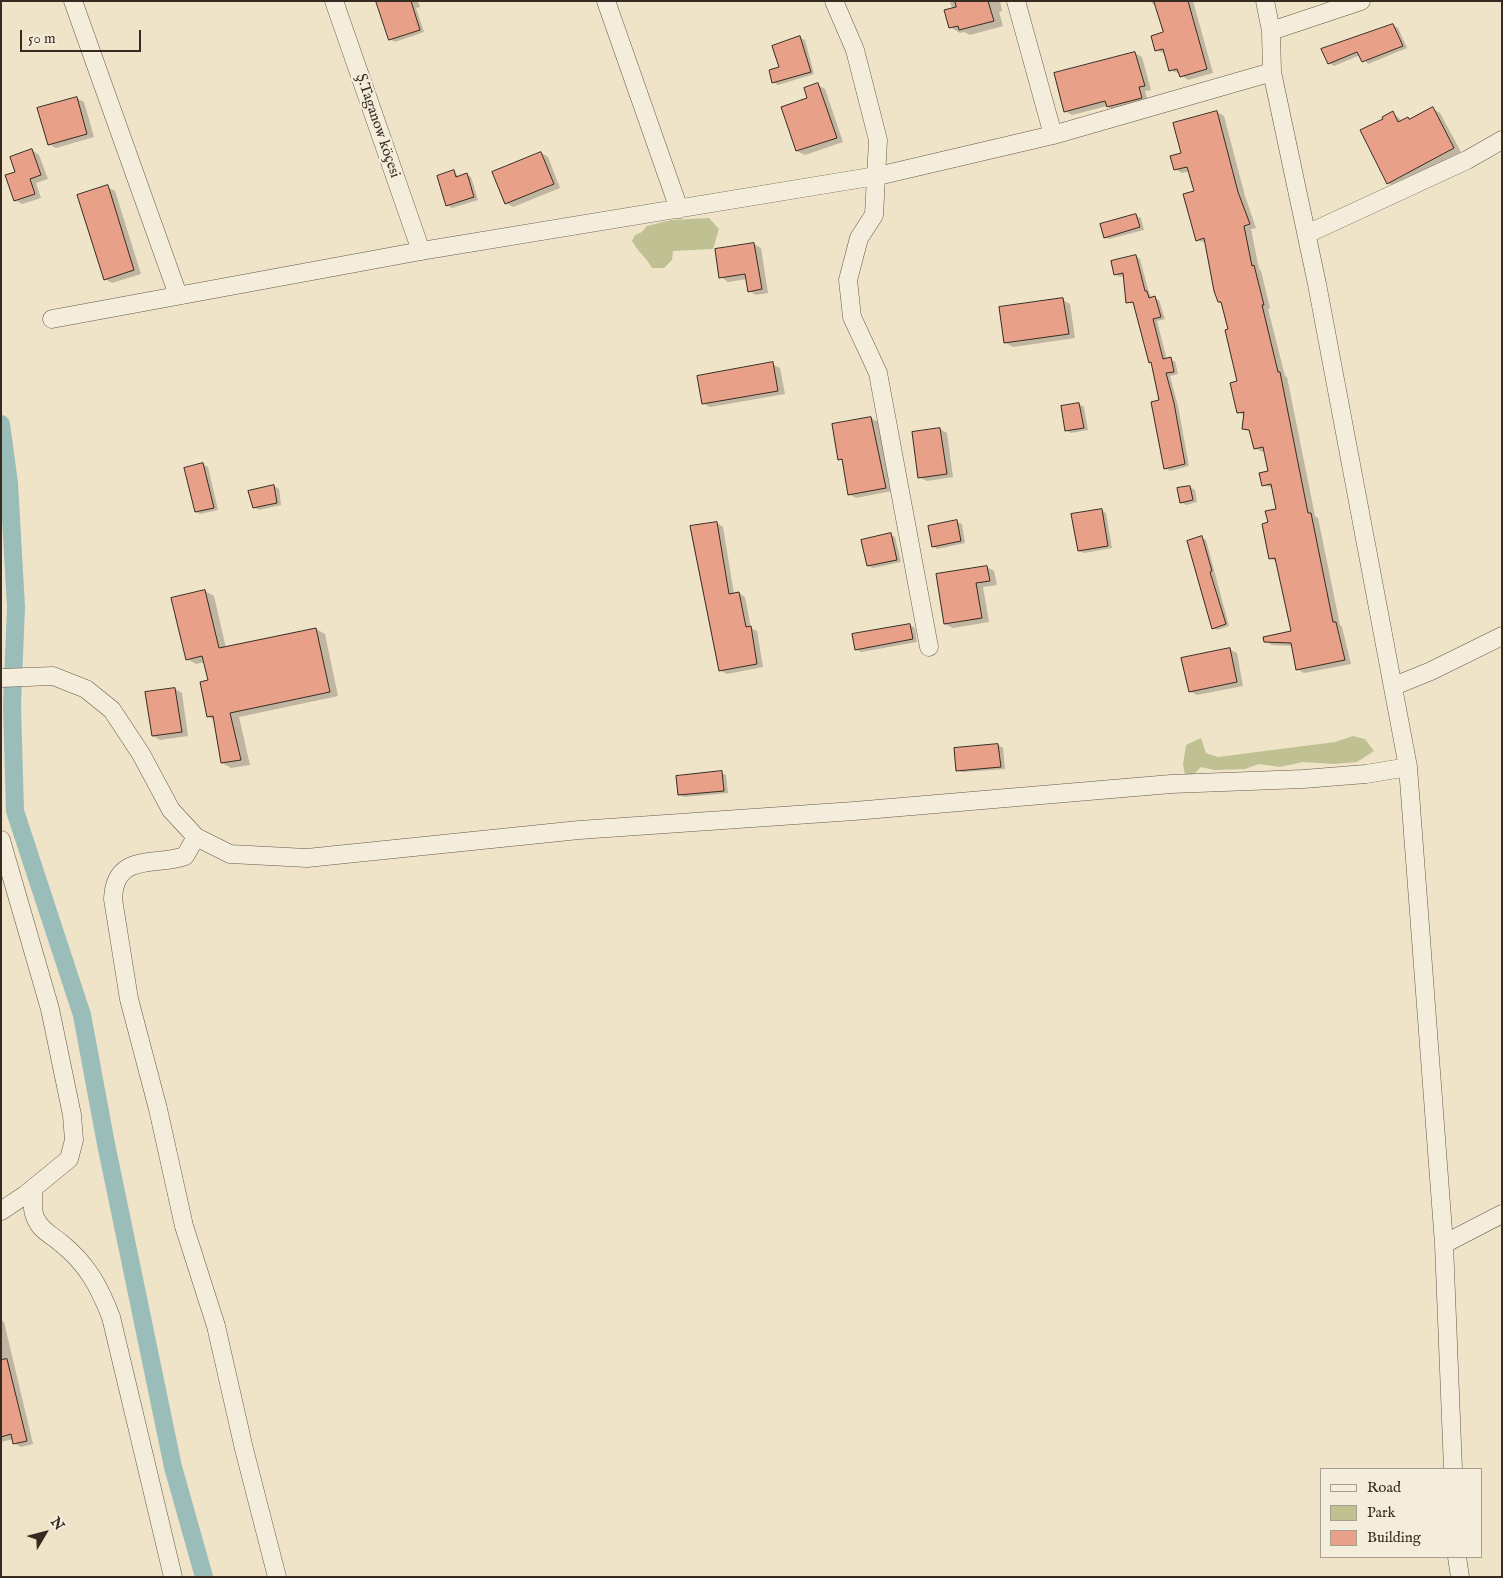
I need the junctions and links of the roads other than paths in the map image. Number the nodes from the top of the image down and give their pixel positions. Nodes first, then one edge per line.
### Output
1 (73, 1) edge
2 (334, 1) edge
3 (606, 1) edge
4 (834, 1) edge
5 (1016, 1) edge
6 (1265, 1) edge
7 (1361, 1) edge
8 (1271, 31) junction
9 (1272, 72) junction
10 (1053, 135) junction
11 (1502, 140) edge
12 (876, 176) junction
13 (679, 209) junction
14 (1307, 234) junction
15 (420, 251) junction
16 (178, 295) junction
17 (52, 319) dead end
18 (1502, 636) edge
19 (929, 647) dead end
20 (1, 678) edge
21 (1394, 686) junction
22 (1408, 767) junction
23 (196, 837) junction
24 (1, 840) edge
25 (34, 1188) junction
26 (1, 1210) edge
27 (1502, 1214) edge
28 (1444, 1244) junction
29 (1453, 1468) edge
30 (1457, 1558) edge
31 (173, 1577) edge
32 (277, 1577) edge
33 (1460, 1577) edge

1 - 16 street
2 - 15 street, Ş.Taganow köçesi
3 - 13 street
4 - 12 street
5 - 10 street
6 - 8 street
7 - 8 street
8 - 9 street
9 - 10 street
9 - 14 street
10 - 12 street
11 - 14 street
12 - 13 street
12 - 19 street
13 - 15 street
14 - 21 street
15 - 16 street
16 - 17 street
18 - 21 street
20 - 23 street
21 - 22 street
22 - 23 street
22 - 28 street
23 - 32 street
24 - 25 street
25 - 26 street
25 - 31 street
27 - 28 street
28 - 29 street
30 - 33 street

